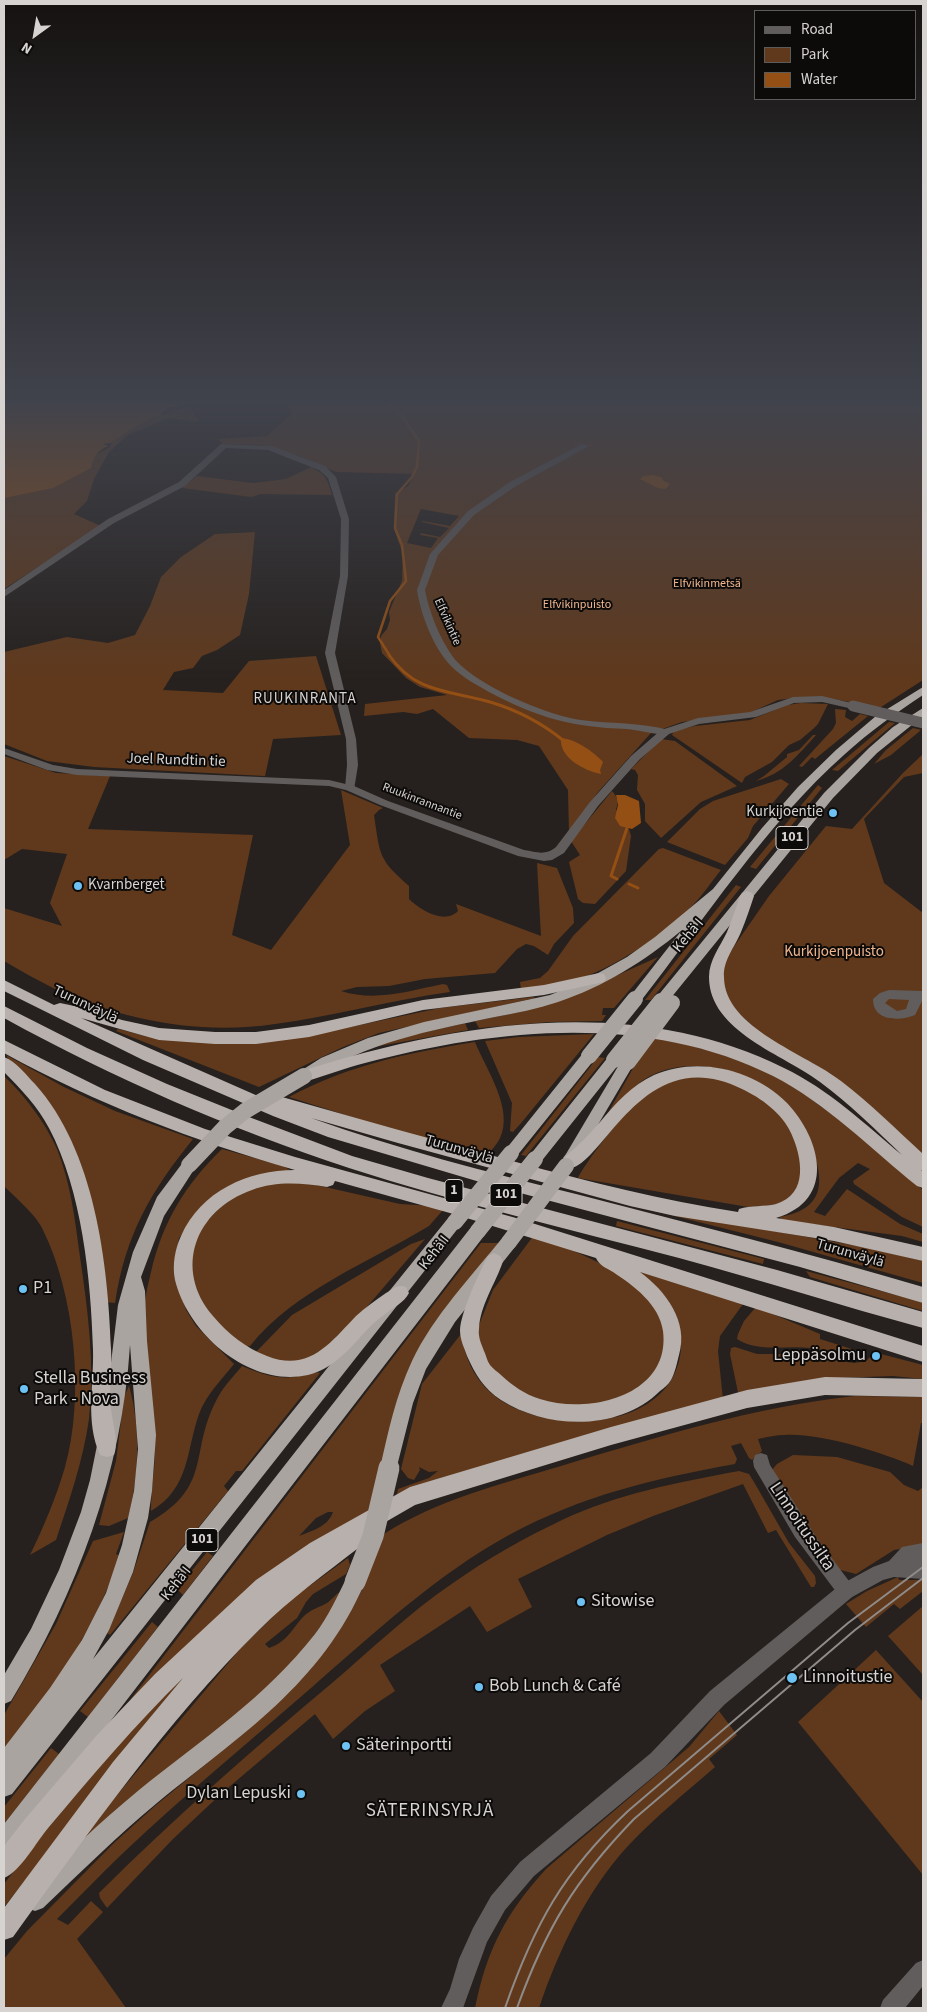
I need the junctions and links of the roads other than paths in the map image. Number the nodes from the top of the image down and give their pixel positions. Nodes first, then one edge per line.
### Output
1 (163, 494) edge
2 (337, 494) edge
3 (499, 494) edge
4 (4, 594) edge
5 (923, 690) edge
6 (923, 711) edge
7 (923, 723) edge
8 (665, 732) junction
9 (4, 751) edge
10 (350, 788) junction
11 (719, 891) junction
12 (748, 896) junction
13 (599, 978) junction
14 (4, 985) edge
15 (41, 1005) junction
16 (4, 1011) edge
17 (4, 1046) edge
18 (621, 1061) junction
19 (4, 1063) edge
20 (304, 1076) junction
21 (220, 1086) junction
22 (567, 1164) junction
23 (923, 1164) edge
24 (359, 1181) junction
25 (923, 1181) edge
26 (721, 1216) junction
27 (585, 1245) junction
28 (923, 1254) edge
29 (494, 1261) junction
30 (135, 1274) junction
31 (400, 1293) junction
32 (923, 1295) edge
33 (923, 1320) edge
34 (923, 1354) edge
35 (923, 1388) edge
36 (107, 1448) junction
37 (761, 1461) dead end
38 (494, 1472) junction
39 (923, 1552) edge
40 (894, 1568) junction
41 (923, 1570) edge
42 (846, 1591) junction
43 (4, 1694) edge
44 (4, 1765) edge
45 (4, 1786) edge
46 (4, 1842) edge
47 (4, 1866) edge
48 (4, 1929) edge
49 (923, 1970) edge
50 (459, 2003) edge
51 (891, 2008) edge

1 - 4 street
2 - 10 street
3 - 8 street, Elfvikintie
5 - 11 highway, Kehä I / 101
6 - 12 highway, Kehä I / 101
7 - 8 street, Ruukinrannantie, bridge
8 - 10 street, Ruukinrannantie
9 - 10 street, Joel Rundtin tie
11 - 13 highway
11 - 31 highway, Kehä I / 101, bridge
12 - 18 highway, Kehä I / 101, bridge
12 - 23 highway
13 - 15 highway
13 - 20 highway
14 - 15 highway, Turunväylä / 1
15 - 21 highway, Turunväylä / 1
16 - 33 highway, 1
17 - 24 highway
18 - 22 highway
18 - 46 highway, Kehä I / 101, bridge
19 - 36 highway
20 - 25 highway
20 - 30 highway, bridge
21 - 26 highway
21 - 32 highway, Turunväylä / 1
22 - 26 highway
22 - 29 highway, bridge
24 - 27 highway
24 - 31 highway
26 - 28 highway
27 - 29 highway
27 - 34 highway
29 - 48 highway, bridge
30 - 36 highway
30 - 44 highway
31 - 45 highway, Kehä I / 101
35 - 38 highway
36 - 43 highway
37 - 42 street, Linnoitussilta
38 - 47 highway
38 - 48 highway
39 - 40 street
40 - 41 street
40 - 42 street
42 - 50 street
49 - 51 street

